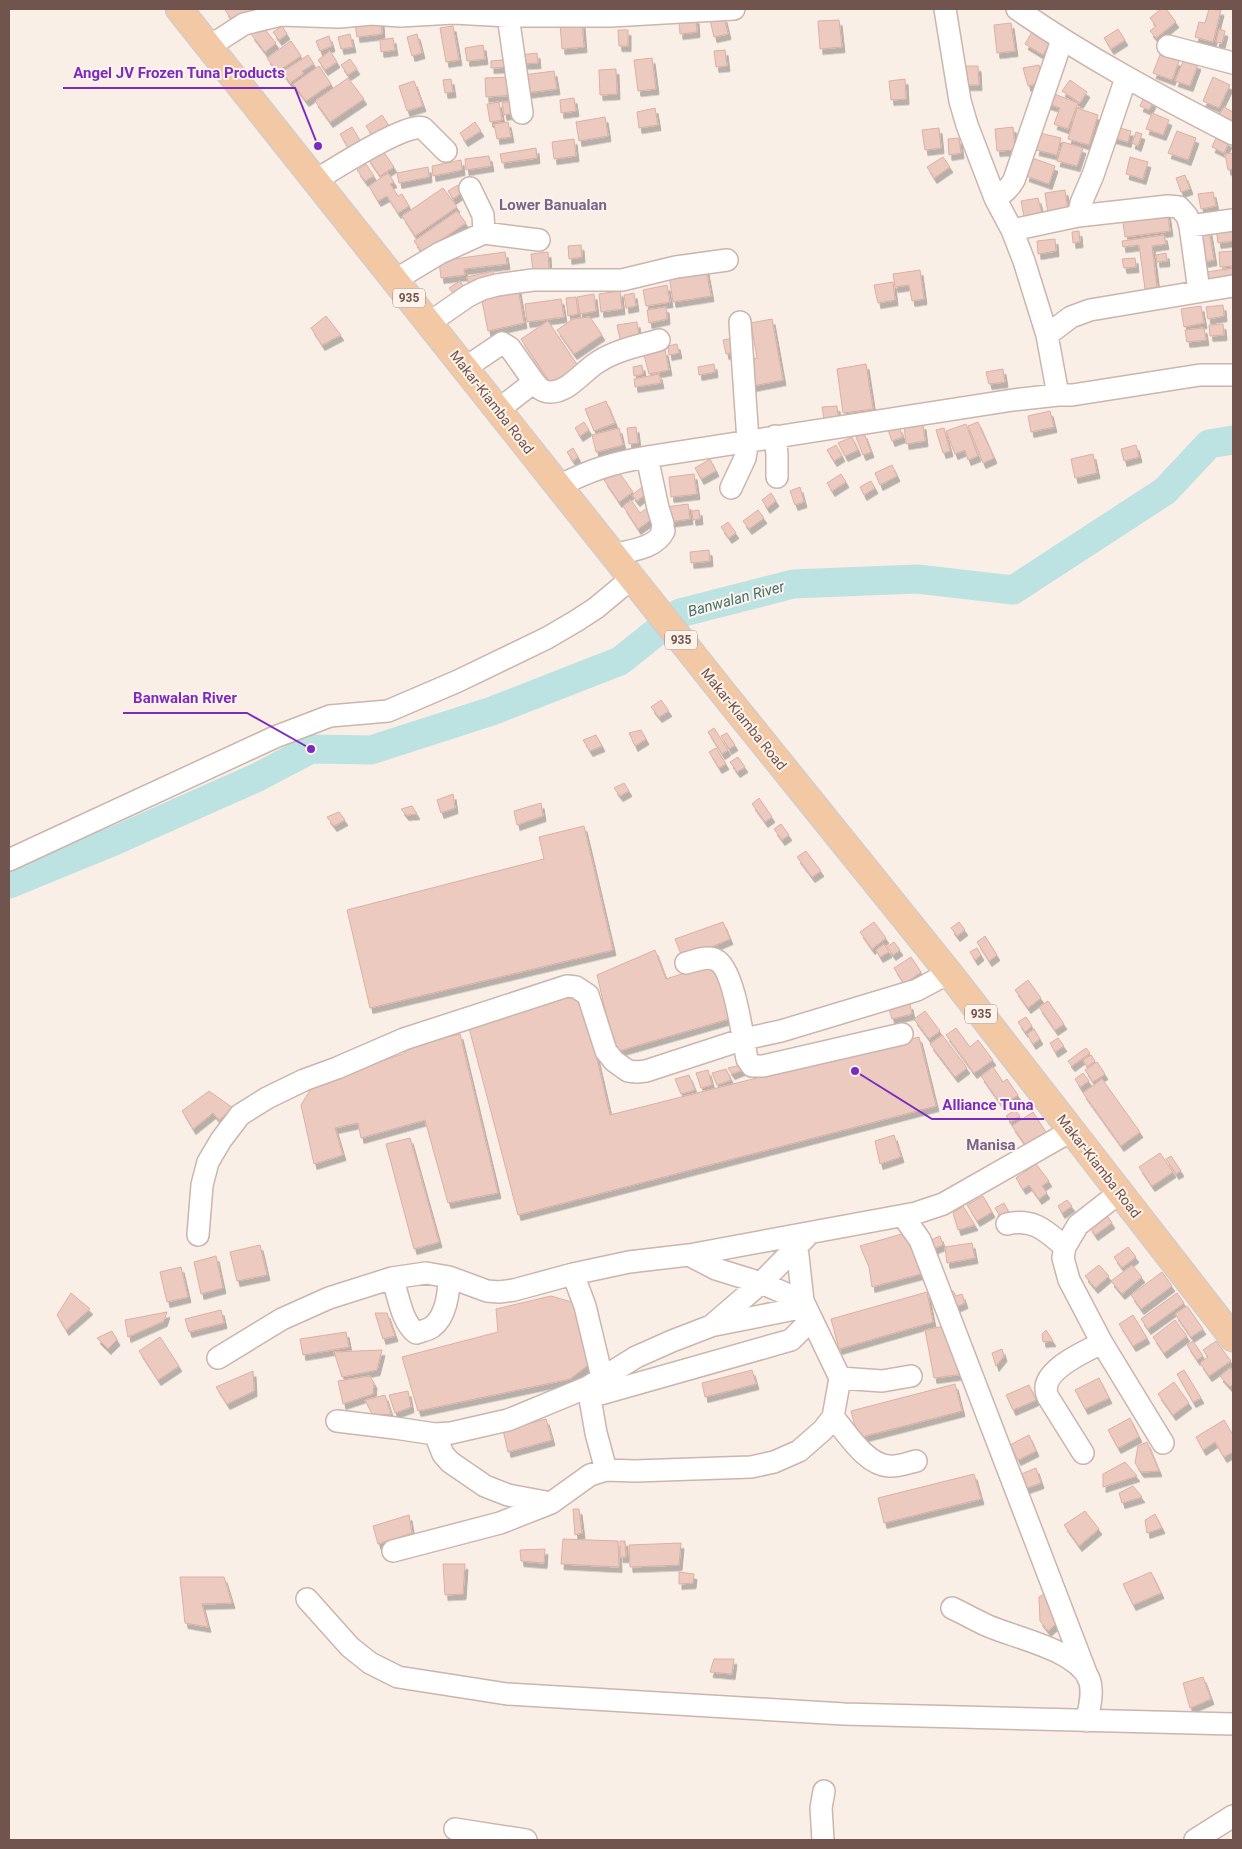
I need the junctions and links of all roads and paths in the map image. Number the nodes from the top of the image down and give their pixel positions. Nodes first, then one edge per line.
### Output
1 (179, 9) edge
2 (734, 9) edge
3 (945, 9) edge
4 (1017, 9) edge
5 (454, 11) edge
6 (317, 12) edge
7 (371, 12) edge
8 (508, 16) junction
9 (1062, 40) junction
10 (210, 46) junction
11 (1168, 46) dead end
12 (1233, 63) edge
13 (1126, 78) junction
14 (522, 113) dead end
15 (1233, 134) edge
16 (446, 151) dead end
17 (316, 180) junction
18 (470, 188) dead end
19 (995, 198) junction
20 (1078, 216) junction
21 (1233, 220) edge
22 (1190, 226) junction
23 (1012, 230) junction
24 (484, 233) junction
25 (539, 240) dead end
26 (727, 260) dead end
27 (395, 280) junction
28 (1233, 286) edge
29 (1199, 291) junction
30 (740, 322) dead end
31 (429, 323) junction
32 (1047, 335) junction
33 (659, 340) dead end
34 (465, 368) junction
35 (1233, 375) edge
36 (534, 382) junction
37 (1058, 395) junction
38 (498, 410) junction
39 (775, 436) junction
40 (748, 441) junction
41 (647, 457) junction
42 (777, 477) dead end
43 (559, 486) junction
44 (731, 488) dead end
45 (613, 555) junction
46 (635, 583) junction
47 (9, 860) edge
48 (686, 963) dead end
49 (949, 973) junction
50 (902, 1034) dead end
51 (744, 1039) junction
52 (1071, 1131) junction
53 (1119, 1193) junction
54 (903, 1216) junction
55 (1008, 1224) dead end
56 (198, 1235) dead end
57 (803, 1240) junction
58 (1065, 1247) junction
59 (689, 1255) junction
60 (573, 1274) junction
61 (449, 1277) junction
62 (392, 1278) junction
63 (761, 1283) junction
64 (807, 1309) junction
65 (711, 1326) junction
66 (1233, 1338) edge
67 (791, 1340) junction
68 (1102, 1343) junction
69 (826, 1349) junction
70 (218, 1358) dead end
71 (910, 1376) dead end
72 (840, 1378) junction
73 (594, 1387) junction
74 (834, 1417) junction
75 (337, 1421) dead end
76 (435, 1434) junction
77 (1163, 1443) dead end
78 (1083, 1453) dead end
79 (916, 1461) dead end
80 (606, 1470) junction
81 (551, 1503) junction
82 (393, 1551) dead end
83 (307, 1599) dead end
84 (952, 1608) dead end
85 (1088, 1678) junction
86 (1087, 1721) junction
87 (1233, 1724) edge
88 (824, 1791) dead end
89 (1233, 1816) edge
90 (455, 1829) dead end
91 (526, 1840) edge
92 (822, 1840) edge
93 (1195, 1840) edge

1 - 10 main road, Makar-Kiamba Road / 935
2 - 8 street
3 - 19 street
4 - 9 street
5 - 7 street
5 - 8 street
6 - 7 street
6 - 10 street
8 - 14 street
9 - 13 street
9 - 19 street
10 - 17 main road, Makar-Kiamba Road / 935
11 - 12 street
13 - 15 street
13 - 20 street
16 - 17 street
17 - 27 main road, Makar-Kiamba Road / 935
18 - 24 street
19 - 23 street
20 - 22 street
20 - 23 street
21 - 22 street
22 - 29 street
23 - 32 street
24 - 25 street
24 - 27 street
26 - 31 street
27 - 31 main road, Makar-Kiamba Road / 935
28 - 29 street
29 - 32 street
30 - 40 street
31 - 34 main road, Makar-Kiamba Road / 935
32 - 37 street
33 - 36 street
34 - 36 street
34 - 38 main road, Makar-Kiamba Road / 935
35 - 37 street
36 - 38 street
37 - 39 street
38 - 43 main road, Makar-Kiamba Road / 935
39 - 40 street
39 - 42 street
40 - 41 street
40 - 44 street
41 - 43 street
41 - 45 street
43 - 45 main road, Makar-Kiamba Road / 935
45 - 46 main road, Makar-Kiamba Road / 935
46 - 47 street
46 - 49 main road, Makar-Kiamba Road / 935
48 - 51 street
49 - 51 street
49 - 52 main road, Makar-Kiamba Road / 935
50 - 51 street
51 - 56 street
52 - 53 main road, Makar-Kiamba Road / 935
52 - 54 street
53 - 58 street
53 - 66 main road, Makar-Kiamba Road / 935
54 - 57 street
54 - 85 street
55 - 58 street
57 - 59 street
57 - 63 street
57 - 64 street
58 - 68 street
59 - 60 street
59 - 63 street
60 - 61 street
60 - 73 street
61 - 62 street
61 - 62 street
62 - 70 street
63 - 64 street
63 - 65 street
64 - 65 street
64 - 67 street
64 - 69 street
65 - 73 street
67 - 69 street
67 - 73 street
68 - 77 street
68 - 78 street
69 - 72 street
71 - 72 street
72 - 74 street
73 - 76 street
73 - 80 street
74 - 79 street
74 - 80 street
75 - 76 street
76 - 81 street
80 - 81 street
81 - 82 street
83 - 86 street
84 - 85 street
85 - 86 street
86 - 87 street
88 - 92 street
89 - 93 street
90 - 91 street

